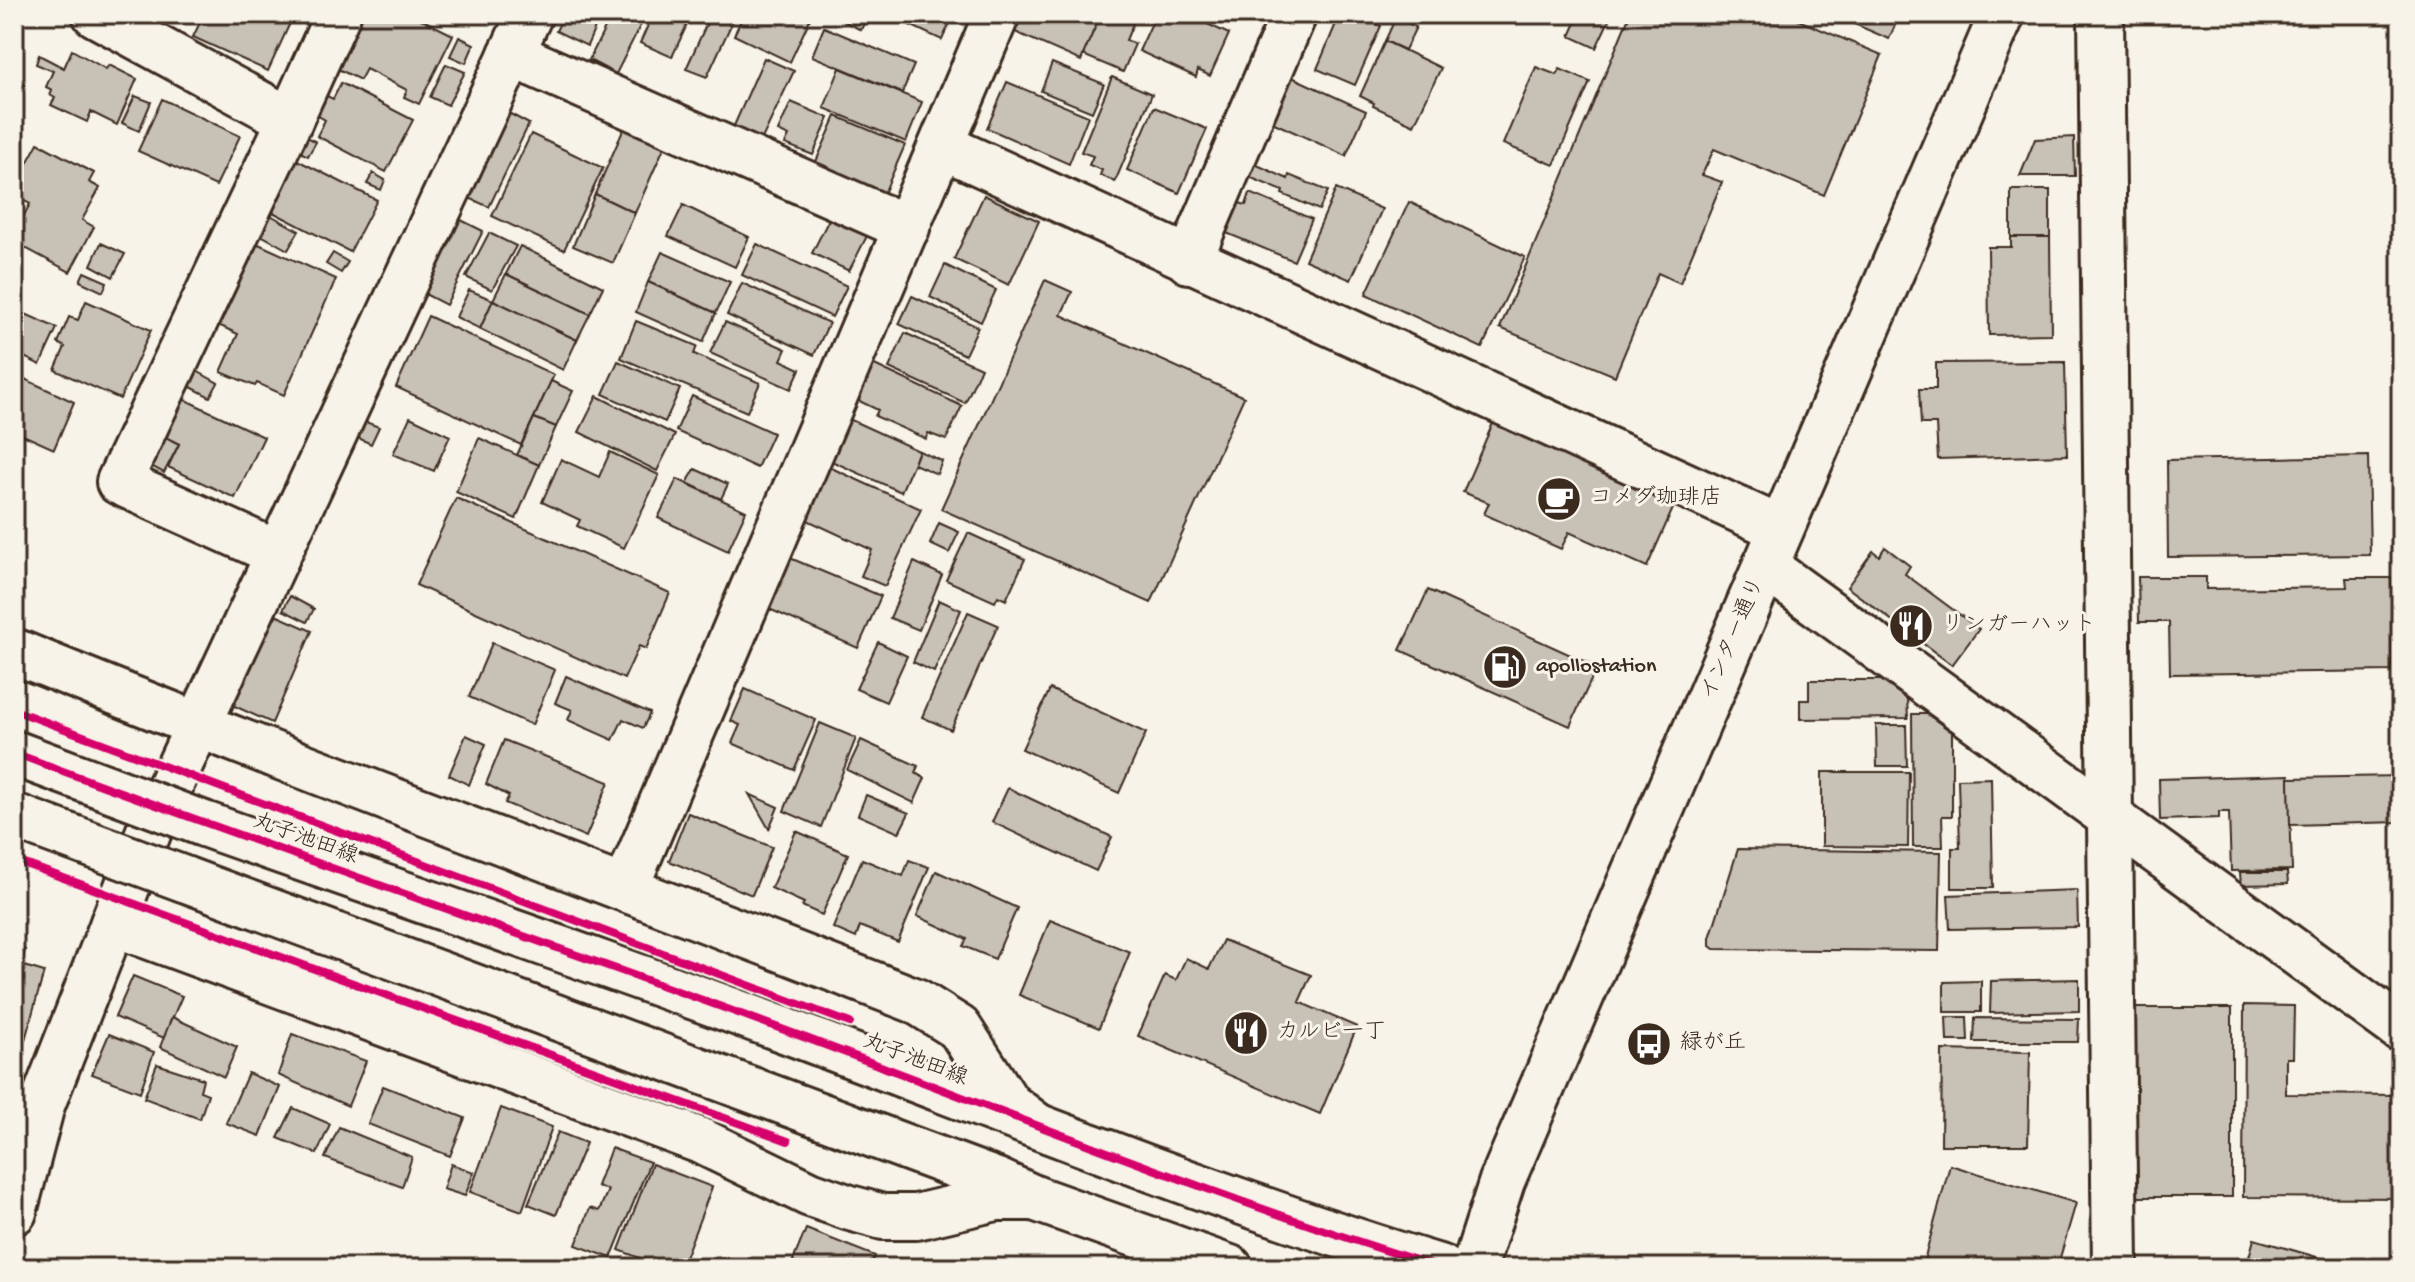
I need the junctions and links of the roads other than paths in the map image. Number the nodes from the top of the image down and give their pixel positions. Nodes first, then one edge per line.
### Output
1 (95, 14) edge
2 (338, 14) edge
3 (530, 14) edge
4 (997, 14) edge
5 (1294, 14) edge
6 (2002, 14) edge
7 (2101, 14) edge
8 (511, 54) junction
9 (290, 120) junction
10 (942, 146) junction
11 (907, 228) junction
12 (1189, 261) junction
13 (1773, 547) junction
14 (277, 553) junction
15 (14, 651) edge
16 (197, 726) junction
17 (14, 753) edge
18 (14, 816) edge
19 (2109, 817) junction
20 (626, 887) junction
21 (113, 923) junction
22 (2401, 1029) edge
23 (1041, 1129) junction
24 (1034, 1198) junction
25 (14, 1212) edge
26 (1230, 1268) edge
27 (1442, 1268) edge
28 (1474, 1268) edge
29 (2115, 1268) edge

1 - 9 street
2 - 9 street
3 - 8 street
4 - 10 street
5 - 12 street
6 - 13 street, インター通り
7 - 19 street
8 - 11 street
8 - 14 street
9 - 14 street
10 - 11 street
10 - 12 street
11 - 20 street
12 - 13 street
13 - 19 street
13 - 28 street, インター通り
14 - 16 street
15 - 16 street
16 - 20 street
16 - 21 street
17 - 23 street, 丸子池田線, bridge
18 - 24 street, bridge
19 - 22 street
19 - 29 street
20 - 23 street
21 - 24 street
21 - 25 street
23 - 27 street, 丸子池田線
24 - 26 street

